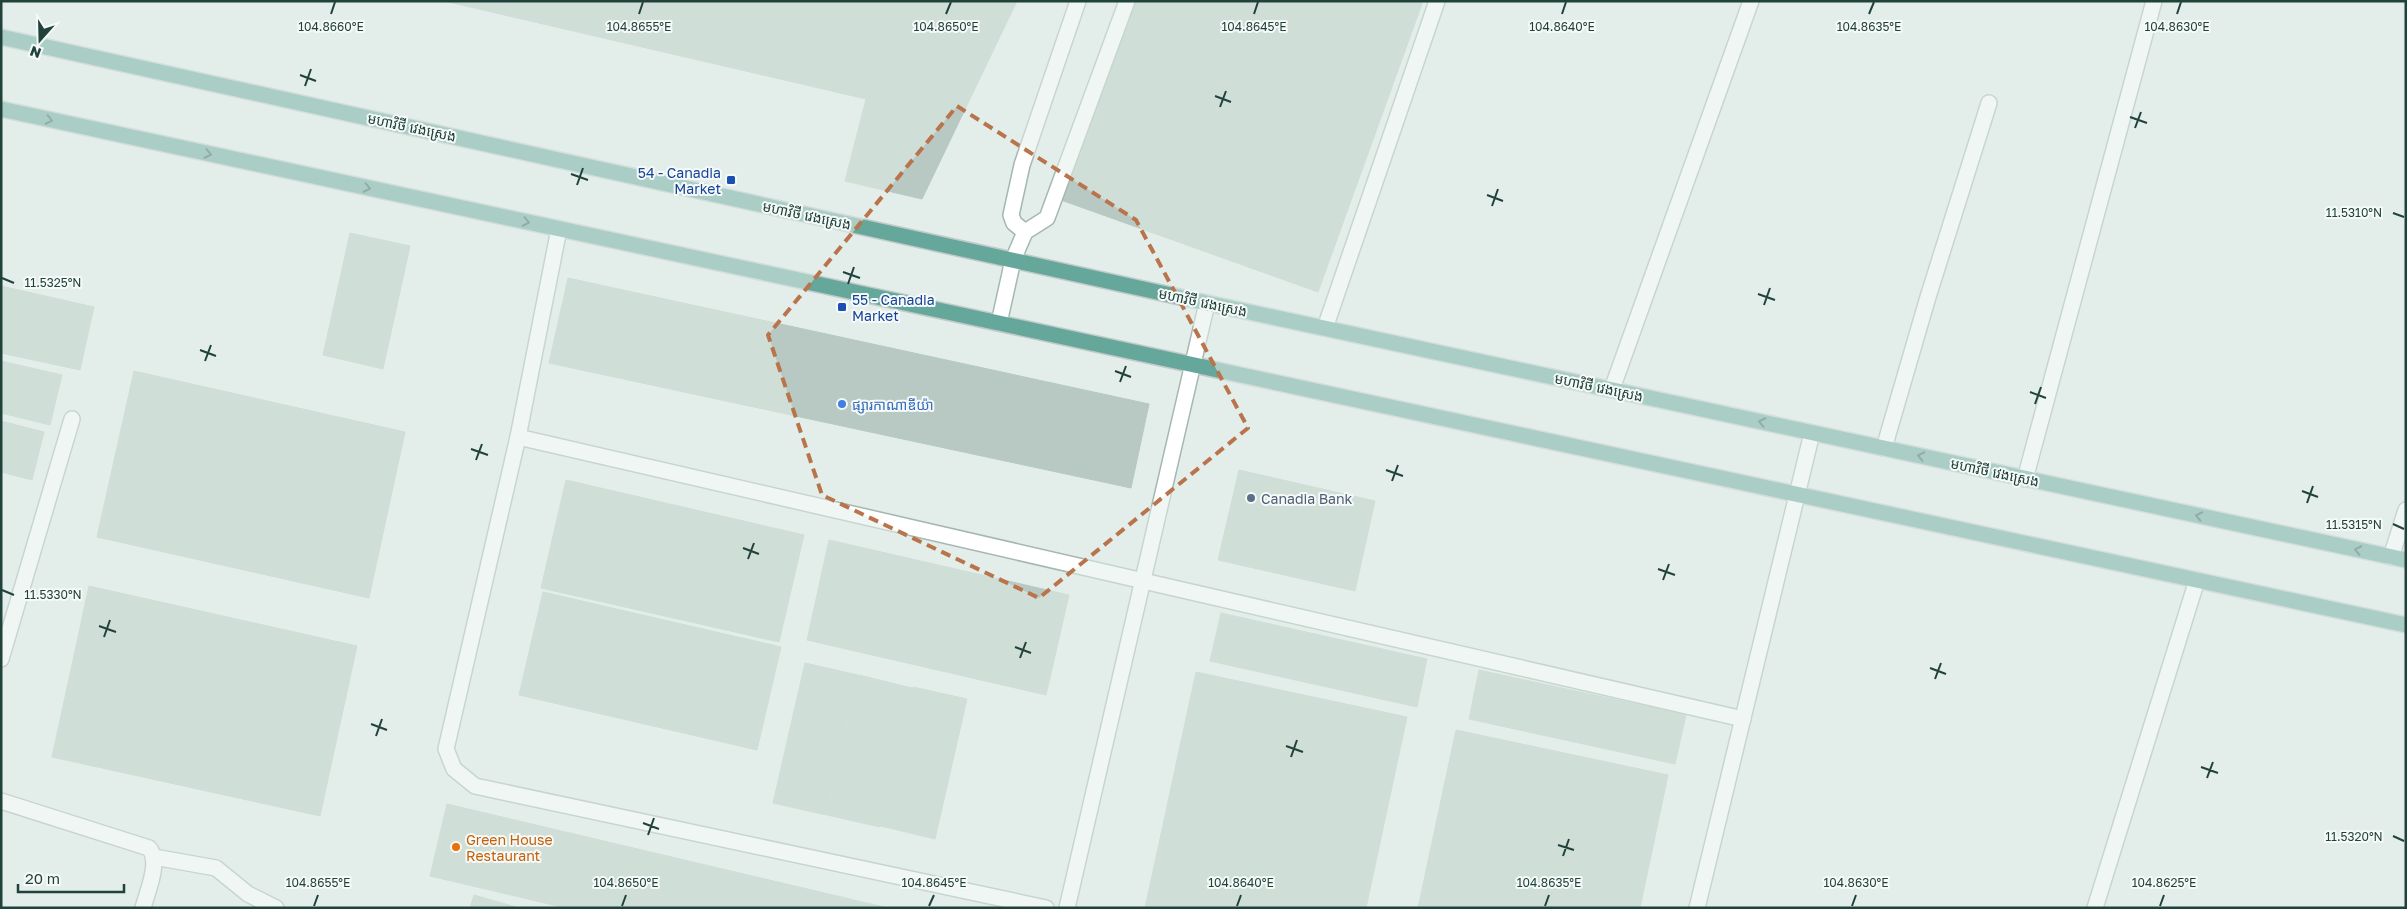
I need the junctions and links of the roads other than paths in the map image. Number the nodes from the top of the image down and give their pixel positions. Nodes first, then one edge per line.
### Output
1 (1078, 1) edge
2 (1127, 1) edge
3 (1437, 1) edge
4 (1751, 1) edge
5 (2154, 1) edge
6 (1, 37) edge
7 (1989, 103) dead end
8 (1, 109) edge
9 (559, 229) junction
10 (1025, 232) junction
11 (1013, 260) junction
12 (1207, 302) junction
13 (999, 323) junction
14 (1325, 328) junction
15 (1192, 365) junction
16 (1612, 389) junction
17 (72, 419) dead end
18 (1812, 433) junction
19 (518, 437) junction
20 (1884, 448) junction
21 (2025, 479) junction
22 (1797, 495) junction
23 (2406, 510) edge
24 (2398, 558) edge
25 (1142, 580) junction
26 (2197, 580) junction
27 (2406, 625) edge
28 (1, 659) edge
29 (1743, 719) junction
30 (1, 801) edge
31 (154, 856) junction
32 (143, 908) edge
33 (276, 908) edge
34 (1046, 908) edge
35 (1067, 908) edge
36 (1697, 908) edge
37 (2095, 908) edge

1 - 10 street
2 - 10 street
3 - 14 street
4 - 16 street
5 - 21 street
6 - 11 main road, មហាវិថី វេងស្រេង
7 - 20 street
8 -> 9 main road
9 - 13 main road
9 - 19 street
10 - 11 street
11 - 12 main road, មហាវិថី វេងស្រេង
11 - 13 street
12 - 14 main road, មហាវិថី វេងស្រេង
12 - 15 street
13 - 15 main road
14 - 16 main road, មហាវិថី វេងស្រេង
15 - 22 main road
15 - 25 street
18 -> 16 main road, មហាវិថី វេងស្រេង
17 - 28 street
18 - 20 main road, មហាវិថី វេងស្រេង
18 - 22 street
19 - 25 street
19 - 34 street
21 -> 20 main road, មហាវិថី វេងស្រេង
24 -> 21 main road, មហាវិថី វេងស្រេង
22 - 26 main road
22 - 29 street
23 - 24 street
25 - 29 street
25 - 35 street
26 - 27 main road
26 - 37 street
29 - 36 street
30 - 31 street
31 - 32 street
31 - 33 street

